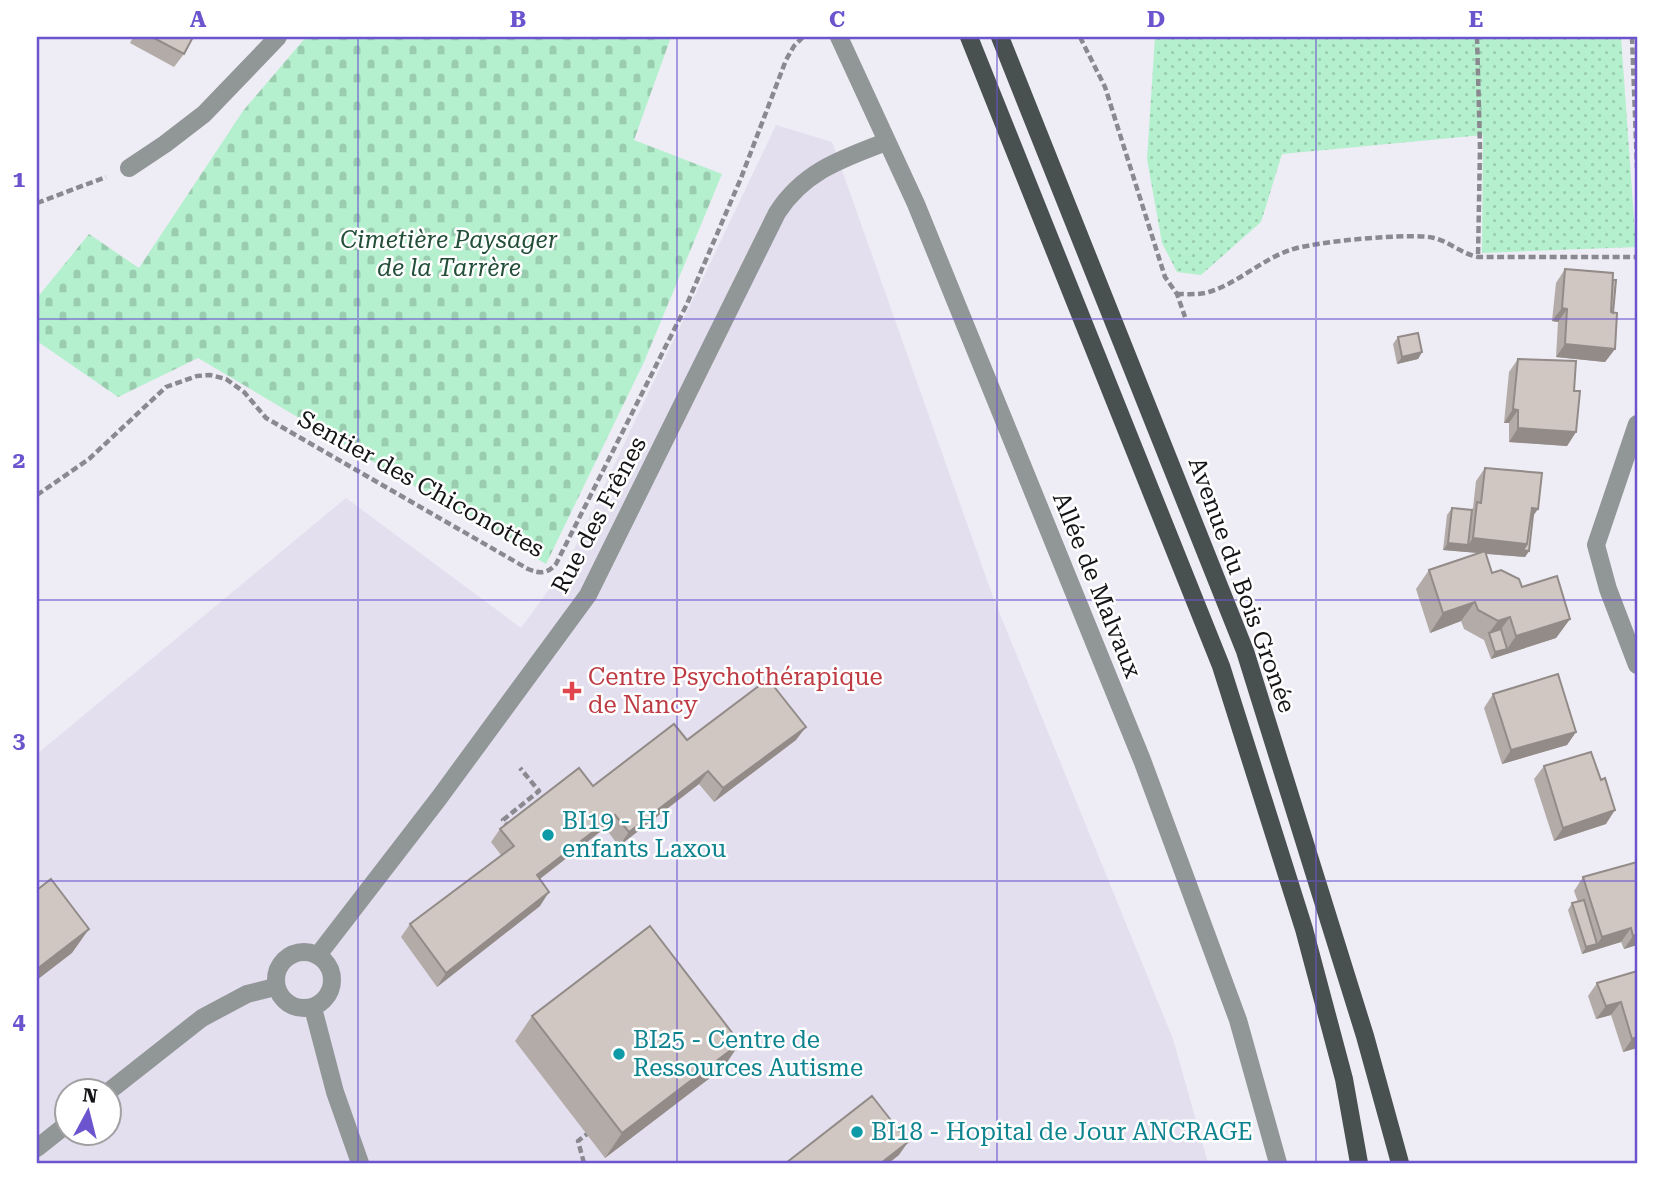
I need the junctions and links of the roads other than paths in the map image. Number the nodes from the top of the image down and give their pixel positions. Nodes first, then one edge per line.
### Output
1 (278, 37) edge
2 (839, 37) edge
3 (969, 37) edge
4 (1000, 37) edge
5 (886, 142) junction
6 (129, 167) road end
7 (1637, 424) edge
8 (1629, 475) edge
9 (1637, 664) edge
10 (318, 955) junction
11 (275, 987) junction
12 (313, 1007) junction
13 (122, 1081) edge
14 (52, 1136) edge
15 (37, 1148) edge
16 (360, 1163) edge
17 (1278, 1163) edge
18 (1359, 1163) edge
19 (1400, 1163) edge

1 - 6 street
2 - 5 street, Allée de Malvaux
3 - 18 main road, Avenue du Bois Gronée
4 - 19 main road, Avenue du Bois Gronée
5 - 10 street, Rue des Frênes
5 - 17 street, Allée de Malvaux
7 - 8 street
8 - 9 street
10 - 11 street
10 - 12 street
11 - 12 street
11 - 13 street
12 - 16 street
14 - 15 street

